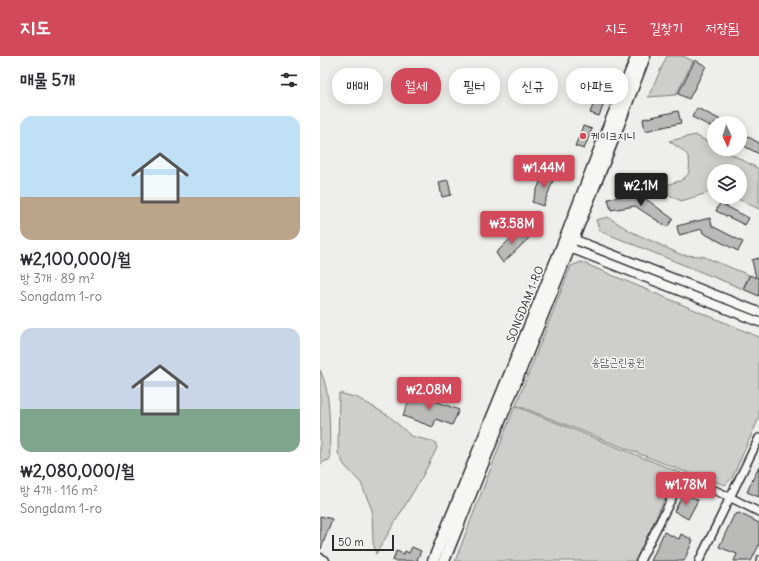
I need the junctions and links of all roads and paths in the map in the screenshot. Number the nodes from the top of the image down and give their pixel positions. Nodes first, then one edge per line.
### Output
1 (637, 56) edge
2 (645, 56) edge
3 (568, 242) junction
4 (759, 312) edge
5 (759, 322) edge
6 (759, 438) edge
7 (730, 498) junction
8 (759, 512) edge
9 (320, 559) edge
10 (324, 561) edge
11 (433, 561) edge
12 (444, 561) edge
13 (640, 561) edge
14 (699, 561) edge

1 - 3 main road, SONGDAM 1-RO
2 - 3 main road, SONGDAM 1-RO
3 - 4 street
3 - 5 street
3 - 11 main road, SONGDAM 1-RO
3 - 12 main road, SONGDAM 1-RO
6 - 7 street
7 - 8 street
7 - 13 street
7 - 14 street
9 - 10 main road

